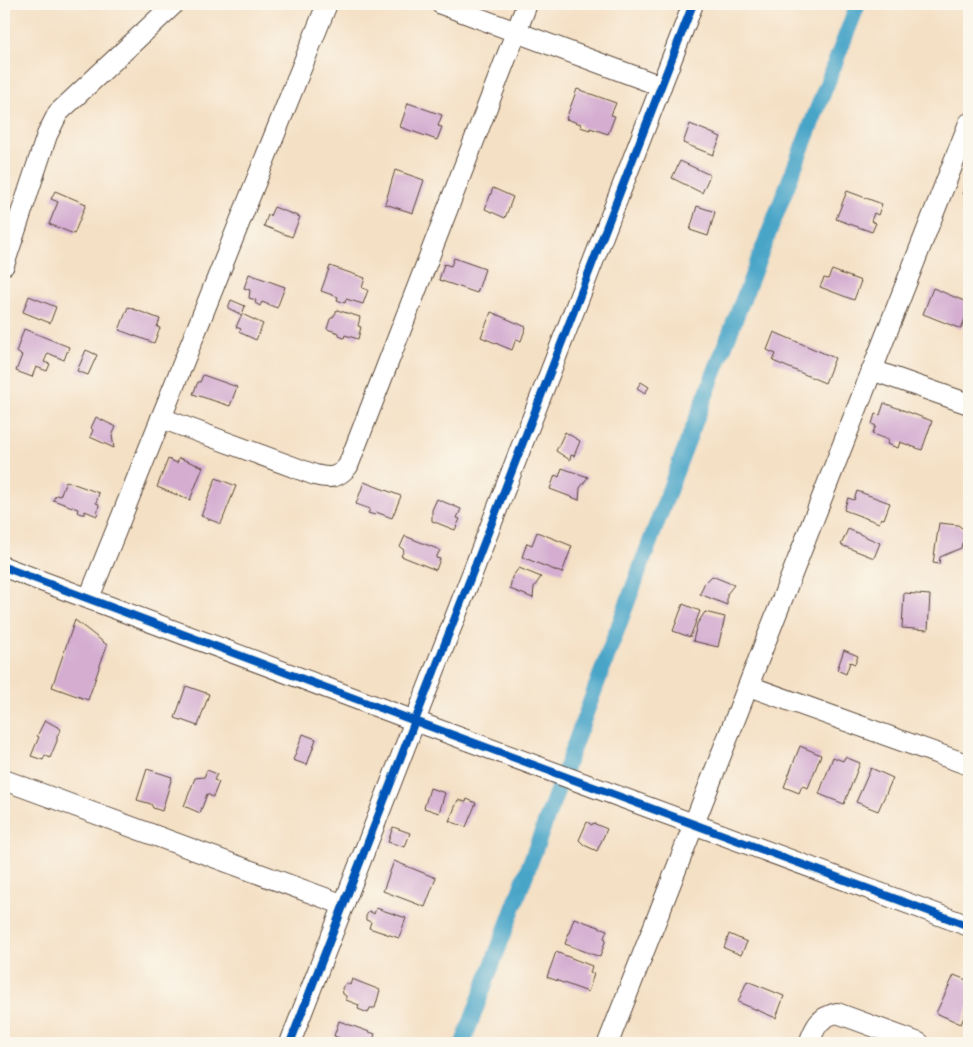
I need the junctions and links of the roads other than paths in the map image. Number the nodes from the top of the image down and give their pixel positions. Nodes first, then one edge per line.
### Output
1 (174, 4) edge
2 (326, 4) edge
3 (441, 4) edge
4 (527, 4) edge
5 (693, 4) edge
6 (515, 30) junction
7 (661, 86) junction
8 (969, 123) edge
9 (4, 265) edge
10 (872, 370) junction
11 (969, 404) edge
12 (161, 418) junction
13 (4, 566) edge
14 (89, 598) junction
15 (749, 686) junction
16 (415, 721) junction
17 (969, 765) edge
18 (4, 780) edge
19 (694, 824) junction
20 (344, 904) junction
21 (969, 926) edge
22 (290, 1043) edge
23 (608, 1043) edge
24 (809, 1043) edge
25 (919, 1043) edge

1 - 9 street
2 - 12 street
3 - 6 street
4 - 6 street
5 - 7 street
6 - 7 street
6 - 12 street
7 - 16 street
8 - 10 street
10 - 11 street
10 - 15 street
12 - 14 street
13 - 14 street
14 - 16 street
15 - 17 street
15 - 19 street
16 - 19 street
16 - 20 street
18 - 20 street
19 - 21 street
19 - 23 street
20 - 22 street
24 - 25 street

